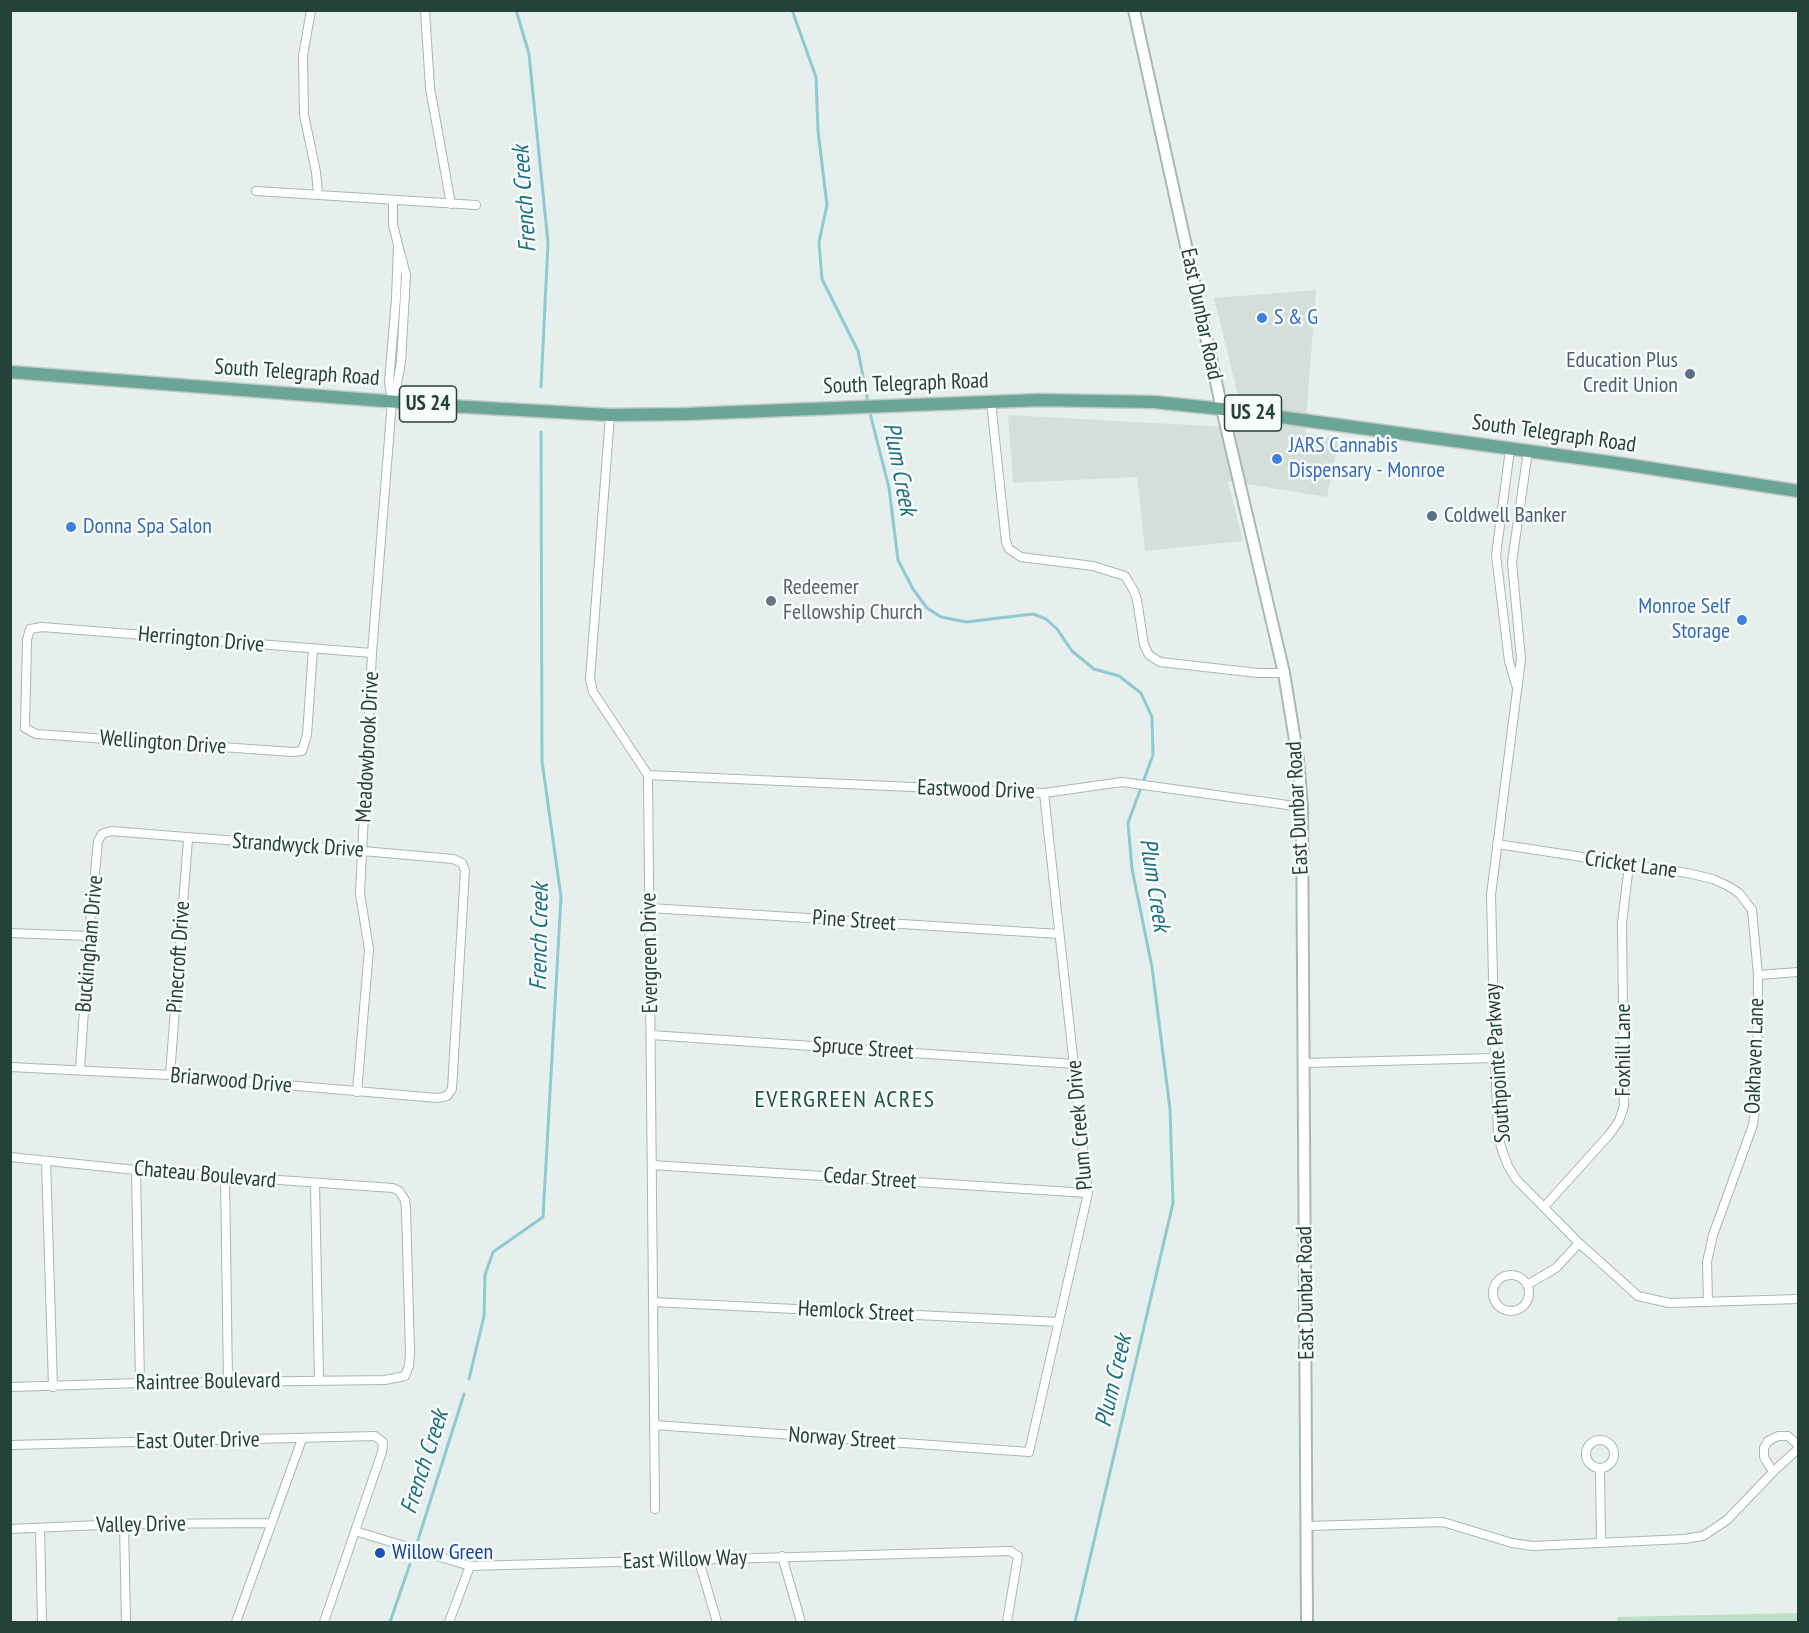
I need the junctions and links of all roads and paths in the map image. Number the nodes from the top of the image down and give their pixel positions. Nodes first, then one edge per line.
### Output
1 (311, 10) edge
2 (425, 10) edge
3 (1134, 10) edge
4 (256, 191) dead end
5 (318, 195) junction
6 (393, 200) junction
7 (451, 204) junction
8 (476, 206) dead end
9 (10, 372) edge
10 (392, 401) junction
11 (991, 402) junction
12 (1222, 409) junction
13 (610, 415) junction
14 (1510, 449) junction
15 (1528, 451) junction
16 (1798, 491) edge
17 (313, 649) junction
18 (372, 653) junction
19 (1284, 673) junction
20 (1516, 687) junction
21 (25, 728) joint
22 (648, 775) junction
23 (1044, 793) junction
24 (1302, 807) junction
25 (117, 832) joint
26 (188, 839) junction
27 (1497, 844) junction
28 (363, 851) junction
29 (1629, 865) junction
30 (650, 908) junction
31 (1752, 910) joint
32 (10, 933) edge
33 (1059, 934) junction
34 (89, 936) junction
35 (1798, 972) edge
36 (1758, 975) junction
37 (651, 1035) junction
38 (1495, 1058) junction
39 (1304, 1063) junction
40 (1075, 1064) junction
41 (10, 1067) edge
42 (80, 1069) junction
43 (170, 1075) junction
44 (357, 1092) junction
45 (450, 1093) joint
46 (10, 1157) edge
47 (45, 1161) junction
48 (652, 1165) junction
49 (136, 1170) junction
50 (225, 1175) junction
51 (315, 1184) junction
52 (1088, 1193) junction
53 (1544, 1208) junction
54 (1579, 1243) junction
55 (1527, 1285) junction
56 (1798, 1299) edge
57 (653, 1302) junction
58 (1708, 1302) junction
59 (1059, 1322) junction
60 (405, 1376) joint
61 (319, 1380) junction
62 (228, 1382) junction
63 (140, 1383) junction
64 (10, 1387) edge
65 (53, 1387) junction
66 (656, 1425) junction
67 (303, 1439) junction
68 (10, 1445) edge
69 (1798, 1447) edge
70 (1029, 1452) joint
71 (1600, 1469) dead end
72 (1773, 1472) junction
73 (655, 1509) dead end
74 (272, 1523) junction
75 (124, 1524) junction
76 (1308, 1526) junction
77 (40, 1528) junction
78 (10, 1529) edge
79 (355, 1531) junction
80 (1601, 1542) junction
81 (782, 1556) junction
82 (699, 1560) junction
83 (470, 1566) junction
84 (42, 1623) edge
85 (126, 1623) edge
86 (236, 1623) edge
87 (324, 1623) edge
88 (449, 1623) edge
89 (717, 1623) edge
90 (801, 1623) edge
91 (1007, 1623) edge
92 (1307, 1623) edge

1 - 5 street
2 - 7 street
3 - 12 street, East Dunbar Road
4 - 5 street
5 - 6 street
6 - 7 street
6 - 10 street, Meadowbrook Drive
7 - 8 street
9 - 10 main road, South Telegraph Road / US 24
10 - 13 main road, South Telegraph Road / US 24
10 - 18 street, Meadowbrook Drive
11 - 12 main road, South Telegraph Road / US 24
11 - 13 main road, South Telegraph Road / US 24
11 - 19 street
12 - 14 main road, South Telegraph Road / US 24
12 - 19 street, East Dunbar Road
13 - 22 street
14 - 15 main road, South Telegraph Road / US 24
14 - 20 street, Southpointe Parkway
15 - 16 main road, South Telegraph Road / US 24
15 - 20 street, Southpointe Parkway
17 - 18 street, Herrington Drive
17 - 21 street, Wellington Drive
17 - 21 street, Herrington Drive
18 - 28 street, Meadowbrook Drive
19 - 24 street, East Dunbar Road
20 - 27 street, Southpointe Parkway
22 - 23 street, Eastwood Drive
22 - 30 street, Evergreen Drive
23 - 24 street, Eastwood Drive
23 - 33 street, Plum Creek Drive
24 - 39 street, East Dunbar Road
25 - 26 street, Strandwyck Drive
25 - 34 street, Buckingham Drive
26 - 28 street, Strandwyck Drive
26 - 43 street, Pinecroft Drive
27 - 29 street, Cricket Lane
27 - 38 street, Southpointe Parkway
28 - 44 street, Meadowbrook Drive
28 - 45 street, Strandwyck Drive
29 - 31 street, Cricket Lane
29 - 53 street, Foxhill Lane
30 - 33 street, Pine Street
30 - 37 street, Evergreen Drive
31 - 36 street, Oakhaven Lane
32 - 34 street
33 - 40 street, Plum Creek Drive
34 - 42 street, Buckingham Drive
35 - 36 street
36 - 58 street, Oakhaven Lane
37 - 40 street, Spruce Street
37 - 48 street, Evergreen Drive
38 - 39 street
38 - 53 street, Southpointe Parkway
39 - 76 street, East Dunbar Road
40 - 52 street, Plum Creek Drive
41 - 42 street, Briarwood Drive
42 - 43 street, Briarwood Drive
43 - 44 street, Briarwood Drive
44 - 45 street, Briarwood Drive
46 - 47 street, Chateau Boulevard
47 - 49 street, Chateau Boulevard
47 - 65 street
48 - 52 street, Cedar Street
48 - 57 street, Evergreen Drive
49 - 50 street, Chateau Boulevard
49 - 63 street
50 - 51 street, Chateau Boulevard
50 - 62 street
51 - 60 street, Chateau Boulevard
51 - 61 street
52 - 59 street, Plum Creek Drive
53 - 54 street, Southpointe Parkway
54 - 55 street
54 - 58 street, Southpointe Parkway
55 - 55 street
56 - 58 street, Southpointe Parkway
57 - 59 street, Hemlock Street
57 - 66 street, Evergreen Drive
59 - 70 street, Plum Creek Drive
60 - 61 street, Raintree Boulevard
61 - 62 street, Raintree Boulevard
62 - 63 street, Raintree Boulevard
63 - 65 street, Raintree Boulevard
64 - 65 street, Raintree Boulevard
66 - 70 street, Norway Street
66 - 73 street, Evergreen Drive
67 - 68 street, East Outer Drive
67 - 74 street
67 - 79 street, East Outer Drive
69 - 72 street
69 - 72 street
71 - 80 street
72 - 80 street
74 - 75 street, Valley Drive
74 - 86 street
75 - 77 street, Valley Drive
75 - 85 street
76 - 80 street
76 - 92 street, East Dunbar Road
77 - 78 street, Valley Drive
77 - 84 street
79 - 83 street, East Willow Way
79 - 87 street
81 - 82 street, East Willow Way
81 - 90 street
81 - 91 street, East Willow Way
82 - 83 street, East Willow Way
82 - 89 street
83 - 88 street

